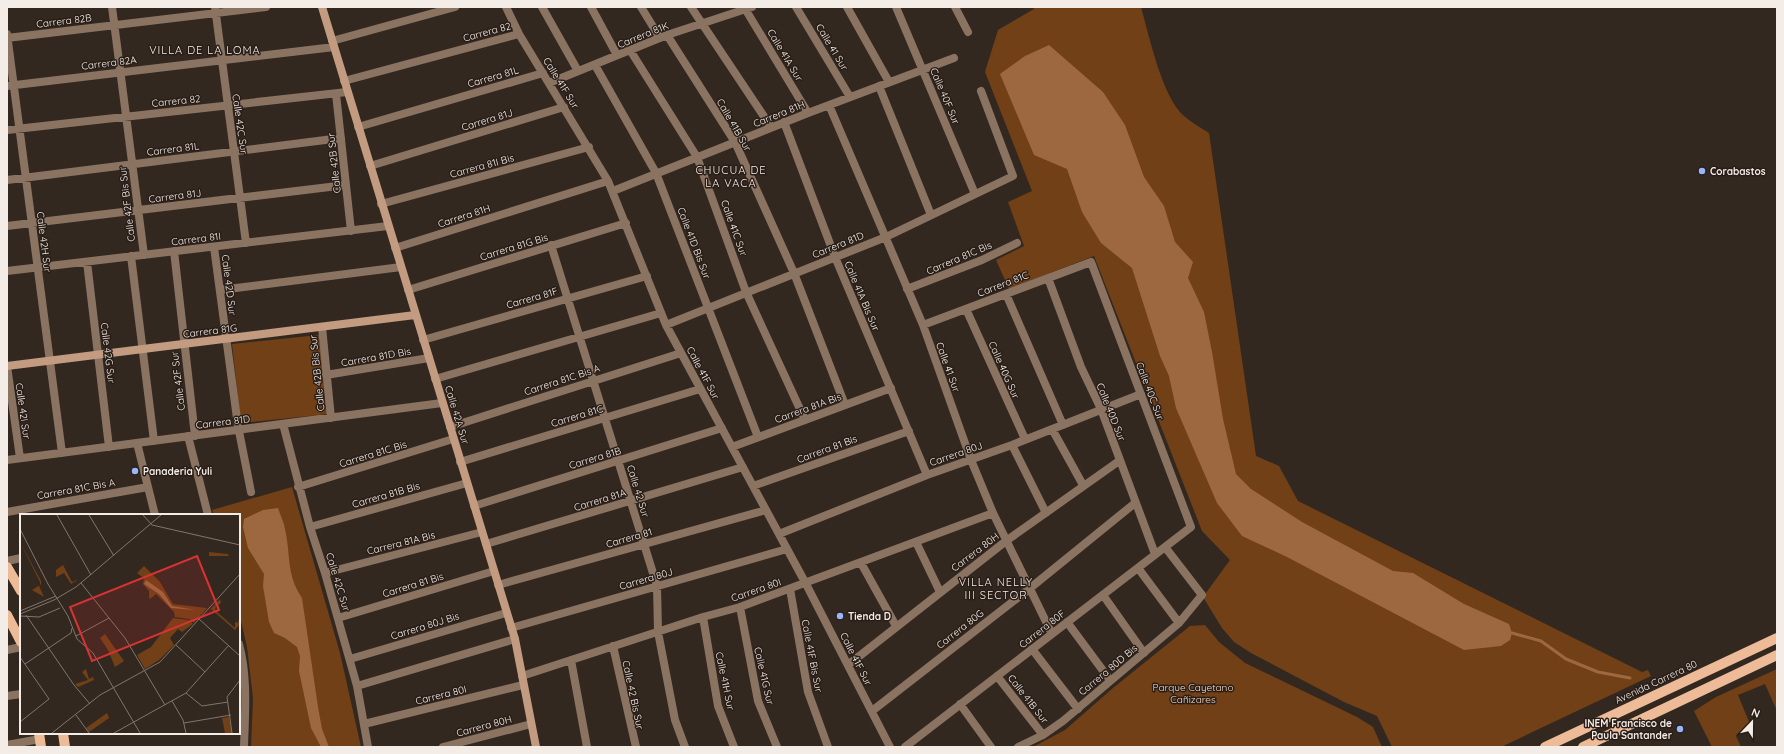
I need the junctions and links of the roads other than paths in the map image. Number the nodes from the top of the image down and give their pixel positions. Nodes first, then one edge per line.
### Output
1 (112, 7) edge
2 (266, 7) edge
3 (322, 7) edge
4 (455, 7) edge
5 (506, 7) edge
6 (542, 7) edge
7 (591, 7) edge
8 (641, 7) edge
9 (691, 7) edge
10 (796, 7) edge
11 (847, 7) edge
12 (896, 7) edge
13 (955, 7) edge
14 (747, 8) edge
15 (215, 10) edge
16 (701, 24) junction
17 (114, 25) junction
18 (968, 32) dead end
19 (7, 34) edge
20 (519, 34) junction
21 (664, 36) junction
22 (7, 38) edge
23 (333, 44) junction
24 (630, 50) junction
25 (617, 55) junction
26 (954, 58) dead end
27 (222, 60) junction
28 (594, 65) junction
29 (578, 71) junction
30 (924, 71) junction
31 (120, 72) junction
32 (542, 73) junction
33 (344, 81) junction
34 (890, 82) junction
35 (549, 83) junction
36 (10, 86) edge
37 (879, 86) junction
38 (981, 91) dead end
39 (347, 92) junction
40 (336, 94) junction
41 (850, 97) junction
42 (829, 105) junction
43 (228, 106) junction
44 (564, 107) junction
45 (808, 113) junction
46 (126, 117) junction
47 (784, 122) junction
48 (358, 127) junction
49 (771, 128) junction
50 (19, 129) junction
51 (7, 130) edge
52 (341, 138) junction
53 (735, 142) junction
54 (589, 147) junction
55 (234, 152) junction
56 (697, 157) junction
57 (133, 164) junction
58 (370, 166) junction
59 (656, 173) junction
60 (26, 178) junction
61 (7, 180) edge
62 (608, 181) junction
63 (346, 185) junction
64 (612, 191) junction
65 (975, 194) junction
66 (240, 198) junction
67 (381, 204) junction
68 (138, 210) junction
69 (931, 215) junction
70 (32, 223) junction
71 (626, 223) junction
72 (7, 226) edge
73 (388, 226) junction
74 (351, 231) junction
75 (886, 237) junction
76 (246, 243) junction
77 (1017, 243) dead end
78 (552, 246) junction
79 (214, 247) junction
80 (395, 248) junction
81 (174, 251) junction
82 (144, 255) junction
83 (131, 256) junction
84 (835, 257) junction
85 (86, 262) junction
86 (1090, 262) joint
87 (37, 267) junction
88 (401, 267) junction
89 (7, 271) edge
90 (794, 274) junction
91 (647, 276) junction
92 (1048, 278) junction
93 (907, 289) junction
94 (220, 290) junction
95 (408, 290) junction
96 (746, 292) junction
97 (1006, 294) junction
98 (568, 299) junction
99 (708, 308) junction
100 (966, 309) junction
101 (661, 313) junction
102 (415, 315) junction
103 (666, 325) junction
104 (922, 325) junction
105 (322, 327) junction
106 (580, 337) junction
107 (227, 339) junction
108 (423, 340) junction
109 (184, 344) junction
110 (142, 349) junction
111 (681, 353) junction
112 (98, 355) junction
113 (429, 358) junction
114 (50, 361) junction
115 (7, 366) edge
116 (326, 375) junction
117 (435, 379) junction
118 (594, 381) junction
119 (891, 388) junction
120 (700, 389) junction
121 (1141, 394) junction
122 (442, 403) junction
123 (845, 405) junction
124 (1100, 409) junction
125 (331, 418) junction
126 (605, 418) junction
127 (804, 420) junction
128 (283, 424) junction
129 (1063, 425) junction
130 (450, 427) junction
131 (722, 428) junction
132 (1052, 429) junction
133 (239, 430) junction
134 (909, 431) junction
135 (192, 436) junction
136 (758, 437) junction
137 (454, 439) junction
138 (1025, 439) junction
139 (154, 441) junction
140 (137, 444) junction
141 (1012, 444) junction
142 (109, 447) junction
143 (732, 447) junction
144 (62, 453) junction
145 (20, 458) junction
146 (7, 460) edge
147 (971, 460) junction
148 (618, 461) junction
149 (1119, 461) junction
150 (460, 462) junction
151 (743, 467) junction
152 (927, 475) junction
153 (467, 483) junction
154 (753, 486) junction
155 (1083, 486) junction
156 (148, 487) junction
157 (298, 487) junction
158 (251, 492) dead end
159 (630, 501) junction
160 (1135, 503) junction
161 (474, 506) junction
162 (766, 510) junction
163 (7, 512) edge
164 (993, 513) junction
165 (1046, 513) junction
166 (155, 514) edge
167 (208, 514) edge
168 (310, 527) junction
169 (1191, 527) joint
170 (482, 532) junction
171 (779, 534) junction
172 (1006, 541) junction
173 (916, 542) junction
174 (486, 544) junction
175 (644, 544) junction
176 (1165, 547) junction
177 (787, 549) junction
178 (1155, 554) junction
179 (20, 558) edge
180 (7, 561) edge
181 (861, 563) junction
182 (7, 567) edge
183 (1138, 568) junction
184 (494, 571) junction
185 (325, 573) junction
186 (806, 584) junction
187 (498, 585) junction
188 (657, 586) junction
189 (1029, 588) junction
190 (20, 589) edge
191 (790, 589) junction
192 (940, 592) junction
193 (1103, 595) junction
194 (740, 607) junction
195 (506, 612) junction
196 (7, 615) edge
197 (703, 617) junction
198 (338, 618) junction
199 (1067, 622) junction
200 (1179, 623) junction
201 (896, 626) junction
202 (511, 628) junction
203 (658, 632) junction
204 (1052, 634) junction
205 (1777, 638) edge
206 (20, 640) edge
207 (515, 640) junction
208 (613, 646) junction
209 (20, 647) edge
210 (1032, 649) junction
211 (7, 650) edge
212 (1144, 653) junction
213 (1777, 655) edge
214 (241, 657) edge
215 (350, 659) junction
216 (571, 660) junction
217 (848, 665) junction
218 (522, 676) junction
219 (997, 676) junction
220 (1110, 680) junction
221 (524, 685) junction
222 (1677, 685) junction
223 (357, 686) junction
224 (20, 694) edge
225 (7, 696) edge
226 (1683, 700) junction
227 (242, 703) edge
228 (960, 704) junction
229 (1078, 709) junction
230 (872, 711) junction
231 (364, 724) junction
232 (530, 724) junction
233 (63, 734) edge
234 (1043, 735) junction
235 (40, 740) edge
236 (7, 745) edge
237 (65, 747) edge
238 (244, 747) edge
239 (368, 747) edge
240 (443, 747) edge
241 (536, 747) edge
242 (587, 747) edge
243 (636, 747) edge
244 (685, 747) edge
245 (734, 747) edge
246 (777, 747) edge
247 (828, 747) edge
248 (890, 747) edge
249 (904, 747) edge
250 (991, 747) edge
251 (1018, 747) edge
252 (1545, 747) edge
253 (1583, 747) edge

1 - 17 street, Calle 42F Bis Sur
2 - 15 street, Carrera 82B
3 - 23 street
4 - 23 street, Carrera 82A
5 - 20 street, Calle 41F Sur
6 - 29 street
7 - 25 street
8 - 21 street, Calle 41B Sur
9 - 16 street
10 - 41 street, Calle 41 Sur
11 - 34 street
12 - 30 street, Calle 40F Sur
13 - 18 street
14 - 16 street, Carrera 81K
14 - 45 street, Calle 41A Sur
15 - 17 street, Carrera 82B
15 - 27 street, Calle 42C Sur
16 - 21 street, Carrera 81K
16 - 49 street
17 - 22 street, Carrera 82B
17 - 31 street, Calle 42F Bis Sur
19 - 22 street, Calle 42H Sur
20 - 32 street, Calle 41F Sur
20 - 33 street, Carrera 82
21 - 24 street, Carrera 81K
21 - 53 street, Calle 41B Sur
22 - 36 street, Calle 42H Sur
23 - 27 street, Carrera 82A
23 - 33 street
24 - 25 street, Carrera 81K
24 - 56 street, Calle 41C Sur
25 - 28 street, Carrera 81K
26 - 30 street, Carrera 81H
27 - 31 street, Carrera 82A
27 - 43 street, Calle 42C Sur
28 - 29 street, Carrera 81K
28 - 59 street, Calle 41D Bis Sur
29 - 35 street, Carrera 81K
30 - 34 street, Carrera 81H
30 - 65 street, Calle 40F Sur
31 - 36 street, Carrera 82A
31 - 46 street, Calle 42F Bis Sur
32 - 35 street, Calle 41F Sur
32 - 48 street, Carrera 81L
33 - 39 street
34 - 37 street, Carrera 81H
35 - 44 street, Calle 41F Sur
36 - 50 street, Calle 42H Sur
37 - 41 street, Carrera 81H
37 - 69 street
38 - 65 street, Carrera 81D
39 - 40 street, Carrera 82
39 - 48 street, Calle 42A Sur
40 - 43 street, Carrera 82
40 - 52 street, Calle 42B Sur
41 - 42 street, Carrera 81H
42 - 45 street, Carrera 81H
42 - 75 street, Calle 41 Sur
43 - 46 street, Carrera 82
43 - 55 street, Calle 42C Sur
44 - 54 street, Calle 41F Sur
44 - 58 street, Carrera 81J
45 - 47 street, Carrera 81H
46 - 50 street, Carrera 82
46 - 57 street, Calle 42F Bis Sur
47 - 49 street, Carrera 81H
47 - 84 street, Calle 41A Bis Sur
48 - 58 street, Calle 42A Sur
49 - 53 street, Carrera 81H
50 - 51 street, Carrera 82
50 - 60 street, Calle 42H Sur
52 - 55 street, Carrera 81L
52 - 63 street, Calle 42B Sur
53 - 56 street, Carrera 81H
53 - 90 street, Calle 41B Sur
54 - 62 street, Calle 41F Sur
54 - 67 street, Carrera 81I Bis
55 - 57 street, Carrera 81L
55 - 66 street, Calle 42C Sur
56 - 59 street, Carrera 81H
56 - 96 street, Calle 41C Sur
57 - 60 street, Carrera 81L
57 - 68 street, Calle 42F Bis Sur
58 - 67 street, Calle 42A Sur
59 - 64 street, Carrera 81H
59 - 99 street, Calle 41D Bis Sur
60 - 61 street, Carrera 81L
60 - 70 street, Calle 42H Sur
62 - 64 street, Calle 41F Sur
62 - 80 street, Carrera 81H
63 - 66 street, Carrera 81J
63 - 74 street, Calle 42B Sur
64 - 71 street, Calle 41F Sur
65 - 69 street, Carrera 81D
66 - 68 street, Carrera 81J
66 - 76 street, Calle 42C Sur
67 - 73 street, Calle 42A Sur
68 - 70 street, Carrera 81J
68 - 82 street, Calle 42F Bis Sur
69 - 75 street, Carrera 81D
70 - 72 street, Carrera 81J
70 - 87 street, Calle 42H Sur
71 - 78 street, Carrera 81G Bis
71 - 91 street, Calle 41F Sur
73 - 74 street, Carrera 81I
73 - 80 street, Calle 42A Sur
74 - 76 street, Carrera 81I
75 - 84 street, Carrera 81D
75 - 93 street, Calle 41 Sur
76 - 79 street, Carrera 81I
77 - 93 street, Carrera 81C Bis
78 - 95 street, Carrera 81G Bis
78 - 98 street, Calle 42 Sur
79 - 81 street, Carrera 81I
79 - 94 street, Calle 42D Sur
80 - 88 street, Calle 42A Sur
81 - 82 street, Carrera 81I
81 - 109 street, Calle 42F Sur
82 - 83 street, Carrera 81I
83 - 85 street, Carrera 81I
83 - 110 street, Calle 42F Bis Sur
84 - 90 street, Carrera 81D
84 - 119 street, Calle 41A Bis Sur
85 - 87 street, Carrera 81I
85 - 112 street, Calle 42G Sur
86 - 92 street, Carrera 81C
86 - 121 street, Calle 40C Sur
87 - 89 street, Carrera 81I
87 - 114 street, Calle 42H Sur
88 - 94 street
88 - 95 street, Calle 42A Sur
90 - 96 street, Carrera 81D
90 - 123 street, Calle 41B Sur
91 - 98 street, Carrera 81F
91 - 101 street, Calle 41F Sur
92 - 97 street, Carrera 81C
92 - 124 street, Calle 40D Sur
93 - 104 street, Calle 41 Sur
94 - 107 street, Calle 42D Sur
95 - 102 street, Calle 42A Sur
96 - 99 street, Carrera 81D
96 - 127 street, Calle 41C Sur
97 - 100 street, Carrera 81C
97 - 129 street
98 - 106 street, Calle 42 Sur
98 - 108 street, Carrera 81F
99 - 103 street, Carrera 81D
99 - 136 street, Calle 41D Bis Sur
100 - 104 street, Carrera 81C
100 - 138 street, Calle 40G Sur
101 - 103 street, Calle 41F Sur
101 - 106 street
102 - 105 street, Carrera 81G
102 - 108 street, Calle 42A Sur
103 - 111 street, Calle 41F Sur
104 - 147 street, Calle 41 Sur
105 - 107 street, Carrera 81G
105 - 116 street, Calle 42B Bis Sur
106 - 117 street
106 - 118 street, Calle 42 Sur
107 - 109 street, Carrera 81G
107 - 133 street, Calle 42D Sur
108 - 113 street, Calle 42A Sur
109 - 110 street, Carrera 81G
109 - 135 street, Calle 42F Sur
110 - 112 street, Carrera 81G
110 - 139 street, Calle 42F Bis Sur
111 - 118 street, Carrera 81C Bis A
111 - 120 street, Calle 41F Sur
112 - 114 street, Carrera 81G
112 - 142 street, Calle 42G Sur
113 - 116 street, Carrera 81D Bis
113 - 117 street, Calle 42A Sur
114 - 115 street, Carrera 81G
114 - 144 street, Calle 42H Sur
115 - 145 street, Calle 42I Sur
116 - 125 street, Calle 42B Bis Sur
117 - 122 street, Calle 42A Sur
118 - 126 street, Calle 42 Sur
118 - 130 street, Carrera 81C Bis A
119 - 123 street, Carrera 81A Bis
119 - 134 street, Calle 41A Bis Sur
120 - 126 street, Carrera 81C
120 - 131 street, Calle 41F Sur
121 - 124 street, Carrera 80J
121 - 169 street, Calle 40C Sur
122 - 125 street, Carrera 81D
122 - 130 street, Calle 42A Sur
123 - 127 street, Carrera 81A Bis
124 - 129 street, Carrera 80J
124 - 149 street, Calle 40D Sur
125 - 128 street, Carrera 81D
126 - 148 street, Calle 42 Sur
126 - 150 street, Carrera 81C
127 - 136 street, Carrera 81A Bis
128 - 133 street, Carrera 81D
128 - 157 street, Calle 42C Sur
129 - 132 street, Carrera 80J
130 - 137 street, Calle 42A Sur
131 - 143 street, Calle 41F Sur
131 - 148 street, Carrera 81B
132 - 138 street, Carrera 80J
132 - 155 street
133 - 135 street, Carrera 81D
133 - 158 street, Calle 42D Sur
134 - 152 street, Calle 41A Bis Sur
134 - 154 street, Carrera 81 Bis
135 - 139 street, Carrera 81D
135 - 167 street, Calle 42F Sur
136 - 143 street, Carrera 81A Bis
137 - 150 street, Calle 42A Sur
137 - 157 street, Carrera 81C Bis
138 - 141 street, Carrera 80J
139 - 140 street, Carrera 81D
140 - 142 street, Carrera 81D
140 - 156 street
141 - 147 street, Carrera 80J
141 - 165 street
142 - 144 street, Carrera 81D
143 - 151 street, Calle 41F Sur
144 - 145 street, Carrera 81D
145 - 146 street, Carrera 81D
147 - 152 street, Carrera 80J
147 - 164 street, Calle 41 Sur
148 - 159 street, Calle 42 Sur
148 - 161 street, Carrera 81B
149 - 155 street, Carrera 80H
149 - 160 street, Calle 40D Sur
150 - 153 street, Calle 42A Sur
151 - 154 street, Calle 41F Sur
151 - 159 street, Carrera 81A
152 - 171 street, Carrera 80J
153 - 161 street, Calle 42A Sur
153 - 168 street, Carrera 81B Bis
154 - 162 street, Calle 41F Sur
155 - 165 street, Carrera 80H
156 - 163 street, Carrera 81C Bis A
156 - 166 street
157 - 168 street, Calle 42C Sur
159 - 174 street, Carrera 81A
159 - 175 street, Calle 42 Sur
160 - 178 street, Calle 40D Sur
160 - 189 street, Carrera 80G
161 - 170 street, Calle 42A Sur
162 - 171 street, Calle 41F Sur
162 - 175 street, Carrera 81
164 - 172 street, Calle 41 Sur
164 - 173 street, Carrera 80I
165 - 172 street, Carrera 80H
168 - 185 street, Calle 42C Sur
169 - 176 street, Carrera 80F
170 - 174 street, Calle 42A Sur
170 - 185 street, Carrera 81A Bis
171 - 177 street, Calle 41F Sur
172 - 189 street, Calle 41 Sur
172 - 192 street, Carrera 80H
173 - 181 street, Carrera 80I
173 - 192 street
174 - 184 street, Calle 42A Sur
175 - 187 street, Carrera 81
175 - 188 street, Calle 42 Sur
176 - 178 street, Carrera 80F
176 - 200 street, Carrera 80D Bis
177 - 186 street, Calle 41F Sur
177 - 188 street, Carrera 80J
178 - 183 street, Carrera 80F
179 - 180 street
181 - 186 street, Carrera 80I
181 - 201 street
182 - 190 main road
183 - 193 street, Carrera 80F
183 - 200 street
184 - 187 street, Calle 42A Sur
184 - 198 street, Carrera 81 Bis
185 - 198 street, Calle 42C Sur
186 - 191 street, Carrera 80I
186 - 217 street, Calle 41F Sur
187 - 195 street, Calle 42A Sur
188 - 202 street, Carrera 80J
188 - 203 street, Calle 42 Sur
189 - 204 street, Calle 41 Sur
189 - 230 street, Carrera 80G
191 - 194 street, Carrera 80I
191 - 247 street, Calle 41F Bis Sur
192 - 201 street, Carrera 80H
193 - 199 street, Carrera 80F
193 - 212 street
194 - 197 street, Carrera 80I
194 - 246 street, Calle 41G Sur
195 - 202 street, Calle 42A Sur
195 - 215 street, Carrera 80J Bis
196 - 206 main road
197 - 203 street, Carrera 80I
197 - 245 street, Calle 41H Sur
198 - 215 street, Calle 42C Sur
199 - 204 street, Carrera 80F
199 - 220 street
200 - 212 street, Carrera 80D Bis
201 - 217 street, Carrera 80H
202 - 207 street, Calle 42A Sur
203 - 208 street, Carrera 80I
203 - 244 street, Calle 42 Sur
204 - 210 street, Carrera 80F
205 - 222 main road, Avenida Carrera 80
207 - 218 street, Calle 42A Sur
207 - 223 street
208 - 216 street, Carrera 80I
208 - 243 street, Calle 42 Bis Sur
209 - 211 street
210 - 219 street, Carrera 80F
210 - 229 street
212 - 220 street, Carrera 80D Bis
213 - 226 main road
214 - 227 street
215 - 223 street, Calle 42C Sur
216 - 218 street, Carrera 80I
216 - 242 street
217 - 230 street, Calle 41F Sur
218 - 221 street, Calle 42A Sur
219 - 228 street, Carrera 80F
219 - 234 street, Calle 41B Sur
220 - 229 street, Carrera 80D Bis
221 - 231 street, Carrera 80I
221 - 232 street, Calle 42A Sur
222 - 226 main road
222 - 252 main road, Avenida Carrera 80
223 - 231 street, Calle 42C Sur
224 - 225 street
226 - 253 main road
227 - 238 street
228 - 249 street, Carrera 80F
228 - 250 street
229 - 234 street, Carrera 80D Bis
230 - 248 street, Calle 41F Sur
231 - 239 street, Calle 42C Sur
232 - 240 street, Carrera 80H
232 - 241 street, Calle 42A Sur
233 - 237 main road
234 - 251 street, Carrera 80D Bis
235 - 236 street

